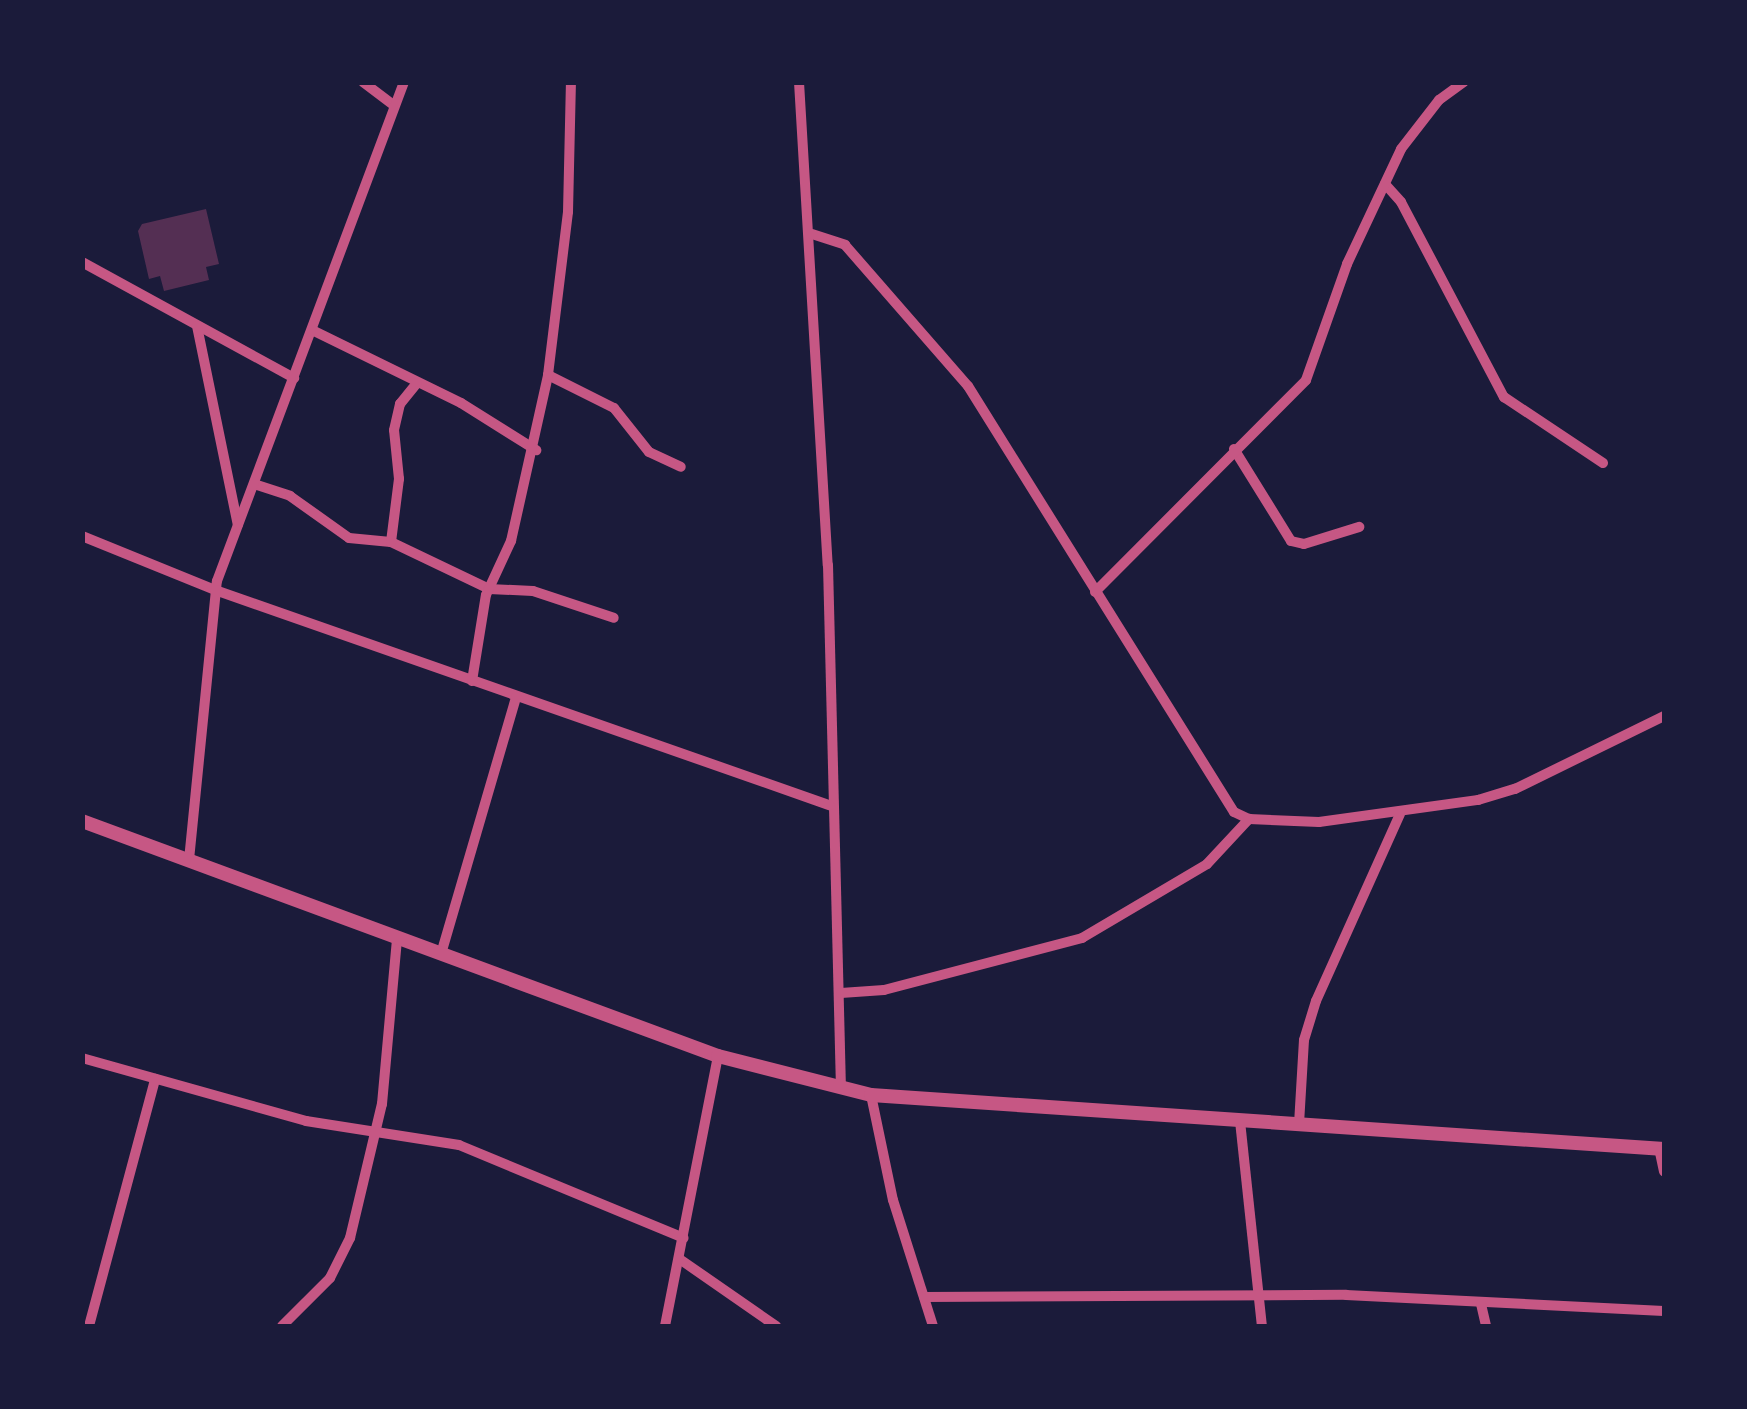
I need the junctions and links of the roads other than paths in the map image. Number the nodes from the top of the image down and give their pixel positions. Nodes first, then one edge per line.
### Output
1 (362, 82) edge
2 (404, 82) edge
3 (571, 82) edge
4 (798, 82) edge
5 (1439, 82) edge
6 (1464, 82) edge
7 (1448, 93) junction
8 (392, 104) junction
9 (1385, 184) junction
10 (812, 234) junction
11 (82, 262) edge
12 (197, 326) junction
13 (312, 330) junction
14 (548, 374) junction
15 (294, 378) junction
16 (416, 383) junction
17 (1234, 449) junction
18 (536, 450) junction
19 (1603, 464) dead end
20 (681, 466) dead end
21 (254, 484) junction
22 (238, 525) junction
23 (1359, 527) dead end
24 (82, 536) edge
25 (391, 542) junction
26 (489, 589) junction
27 (215, 590) junction
28 (1094, 592) junction
29 (614, 618) dead end
30 (472, 681) junction
31 (516, 696) junction
32 (1664, 716) edge
33 (829, 804) junction
34 (1400, 814) junction
35 (1249, 819) junction
36 (82, 821) edge
37 (189, 860) junction
38 (397, 938) junction
39 (441, 954) junction
40 (841, 993) junction
41 (718, 1056) junction
42 (82, 1058) edge
43 (154, 1080) junction
44 (841, 1088) junction
45 (871, 1095) junction
46 (1240, 1121) junction
47 (1298, 1124) junction
48 (376, 1133) junction
49 (1662, 1149) edge
50 (1664, 1171) edge
51 (684, 1238) junction
52 (681, 1260) junction
53 (1260, 1294) junction
54 (924, 1297) junction
55 (1481, 1304) junction
56 (1664, 1310) edge
57 (89, 1326) edge
58 (282, 1326) edge
59 (665, 1326) edge
60 (776, 1326) edge
61 (933, 1326) edge
62 (1262, 1326) edge
63 (1486, 1326) edge

1 - 8 street
2 - 8 street
3 - 14 street
4 - 10 street
5 - 7 street
6 - 7 street
7 - 9 street
8 - 13 street
9 - 17 street
9 - 19 street
10 - 28 street
10 - 33 street
11 - 12 street
12 - 15 street
12 - 22 street
13 - 15 street
13 - 16 street
14 - 18 street
14 - 20 street
15 - 21 street
16 - 18 street
16 - 25 street
17 - 23 street
17 - 28 street
18 - 26 street
21 - 22 street
21 - 25 street
22 - 27 street
24 - 27 street
25 - 26 street
26 - 29 street
26 - 30 street
27 - 30 street
27 - 37 street
28 - 35 street
30 - 31 street
31 - 33 street
31 - 39 street
32 - 34 street
33 - 40 street
34 - 35 street
34 - 47 street
35 - 40 street
36 - 37 street
37 - 38 street
38 - 39 street
38 - 48 street
39 - 41 street
40 - 44 street
41 - 44 street
41 - 51 street
42 - 43 street
43 - 48 street
43 - 57 street
44 - 45 street
45 - 46 street
45 - 54 street
46 - 47 street
46 - 53 street
47 - 49 street
48 - 51 street
48 - 58 street
49 - 50 street
51 - 52 street
52 - 59 street
52 - 60 street
53 - 54 street
53 - 55 street
53 - 62 street
54 - 61 street
55 - 56 street
55 - 63 street

